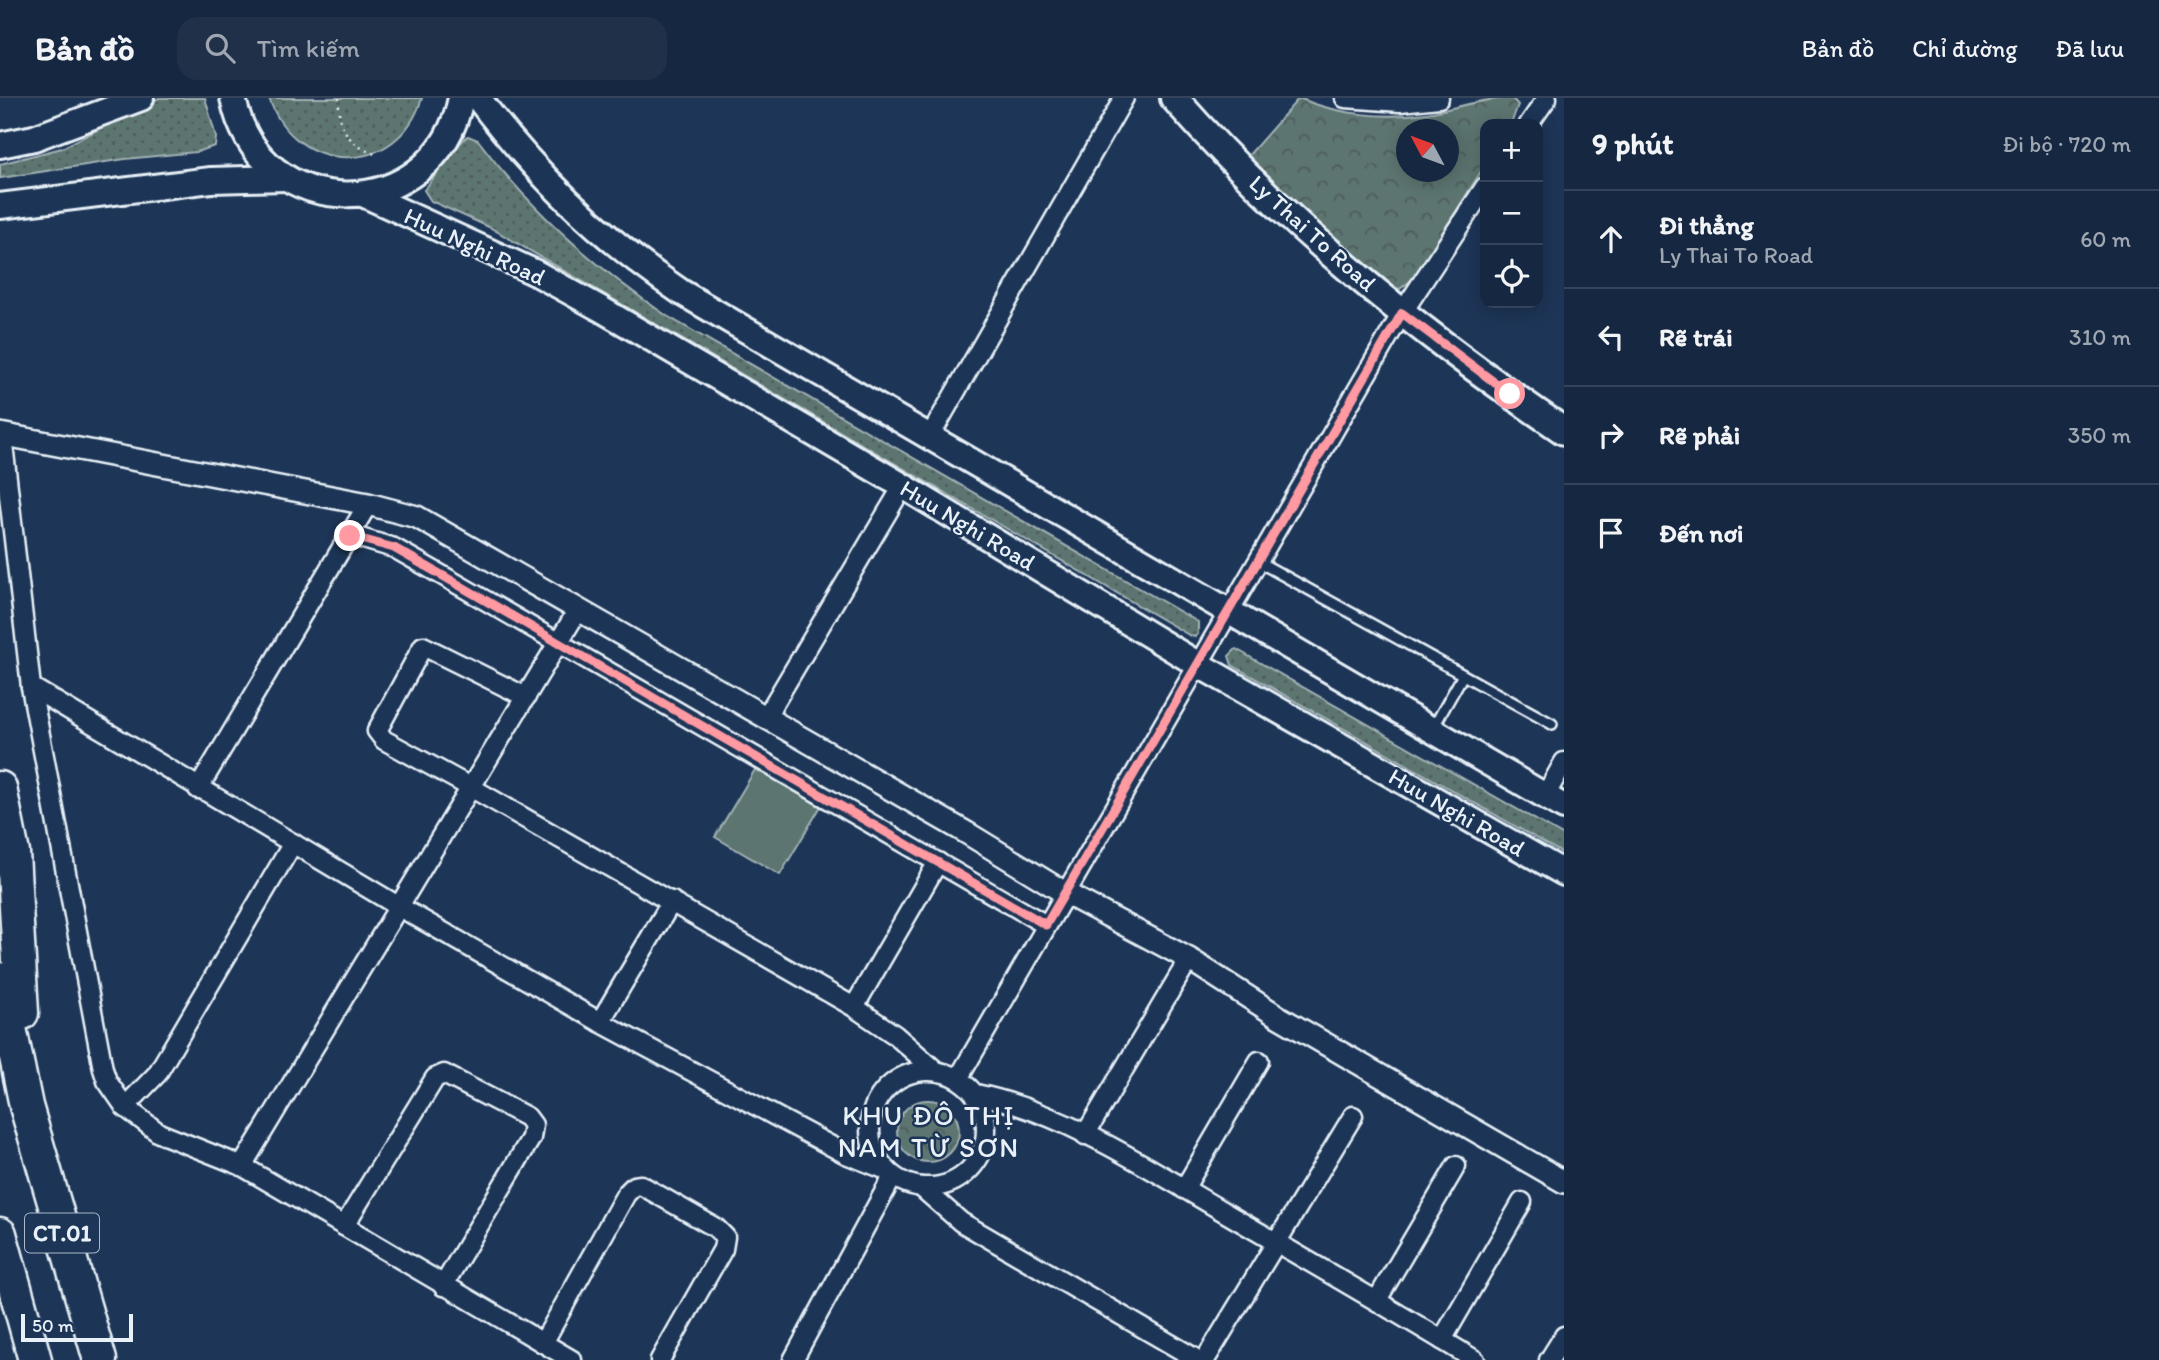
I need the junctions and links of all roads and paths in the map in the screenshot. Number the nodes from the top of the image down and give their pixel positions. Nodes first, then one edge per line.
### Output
1 (141, 98) edge
2 (233, 98) edge
3 (339, 98) edge
4 (461, 98) edge
5 (478, 98) edge
6 (1124, 98) edge
7 (1174, 98) edge
8 (1345, 98) edge
9 (1439, 98) edge
10 (1547, 98) edge
11 (1532, 119) edge
12 (0, 145) edge
13 (374, 154) dead end
14 (286, 178) junction
15 (363, 194) junction
16 (1480, 195) edge
17 (0, 206) edge
18 (1402, 313) junction
19 (1564, 431) edge
20 (1, 435) edge
21 (929, 438) junction
22 (903, 485) junction
23 (368, 504) junction
24 (350, 536) junction
25 (1259, 562) junction
26 (578, 610) junction
27 (1230, 613) junction
28 (559, 643) junction
29 (1199, 665) junction
30 (1463, 675) junction
31 (31, 687) junction
32 (526, 697) junction
33 (766, 717) junction
34 (1552, 724) dead end
35 (1433, 730) junction
36 (1564, 762) edge
37 (0, 788) edge
38 (472, 788) junction
39 (198, 789) junction
40 (1555, 801) edge
41 (293, 843) junction
42 (938, 862) junction
43 (1564, 873) edge
44 (1065, 893) junction
45 (672, 901) junction
46 (398, 906) junction
47 (1046, 925) junction
48 (1189, 959) junction
49 (0, 979) edge
50 (854, 1007) junction
51 (600, 1022) junction
52 (1259, 1061) dead end
53 (936, 1071) junction
54 (958, 1079) junction
55 (976, 1094) junction
56 (26, 1106) junction
57 (125, 1107) junction
58 (1353, 1116) dead end
59 (1084, 1135) junction
60 (242, 1166) junction
61 (1456, 1166) dead end
62 (890, 1173) junction
63 (1564, 1182) edge
64 (921, 1187) junction
65 (1184, 1189) junction
66 (1522, 1202) dead end
67 (344, 1226) junction
68 (0, 1234) edge
69 (1278, 1243) junction
70 (443, 1286) junction
71 (1377, 1300) junction
72 (1564, 1336) edge
73 (1442, 1340) junction
74 (544, 1343) junction
75 (35, 1360) edge
76 (100, 1360) edge
77 (572, 1360) edge
78 (660, 1360) edge
79 (793, 1360) edge
80 (1198, 1360) edge
81 (1205, 1360) edge
82 (1475, 1360) edge
83 (1549, 1360) edge

1 - 12 main road
2 - 14 main road
3 - 13 path
4 - 15 main road
5 - 21 main road
6 - 21 street
7 - 18 main road, Ly Thai To Road
8 - 9 street
10 - 11 street
14 - 15 main road
14 - 17 main road
15 - 22 main road, Huu Nghi Road
16 - 18 street
18 - 19 main road, Ly Thai To Road
18 - 25 street
20 - 23 street
20 - 31 street
21 - 27 main road
22 - 29 main road, Huu Nghi Road
22 - 33 street
23 - 24 street
23 - 26 street
24 - 28 street
24 - 39 street
25 - 27 street
25 - 30 lane
26 - 28 street
26 - 33 street
27 - 29 street
27 - 35 main road
28 - 32 street
28 - 42 street
29 - 43 main road, Huu Nghi Road
29 - 44 street
30 - 34 lane
30 - 35 lane
31 - 39 street
31 - 57 street
32 - 38 street
32 - 38 street
33 - 44 street
35 - 40 main road
36 - 40 street
37 - 56 highway, CT.01
38 - 45 street
38 - 46 street
39 - 41 street
41 - 46 street
41 - 57 street
42 - 47 street
42 - 50 street
44 - 47 street
44 - 48 street
45 - 50 street
45 - 51 street
46 - 51 street
46 - 60 street
47 - 54 street
48 - 59 street
48 - 63 street
49 - 56 highway, CT.01
50 - 53 street
51 - 62 street
52 - 65 street
53 - 54 street
53 - 62 street
54 - 55 street
55 - 59 street
55 - 64 street
56 - 76 highway, CT.01
57 - 60 street
58 - 69 street
59 - 65 street
60 - 67 street
61 - 71 street
62 - 64 street
62 - 79 street
64 - 80 street
65 - 69 street
66 - 73 street
67 - 70 street
67 - 70 street
68 - 75 highway, CT.01
69 - 71 street
69 - 81 street
70 - 74 street
71 - 73 street
72 - 83 street
73 - 82 street
74 - 77 street
74 - 78 street

